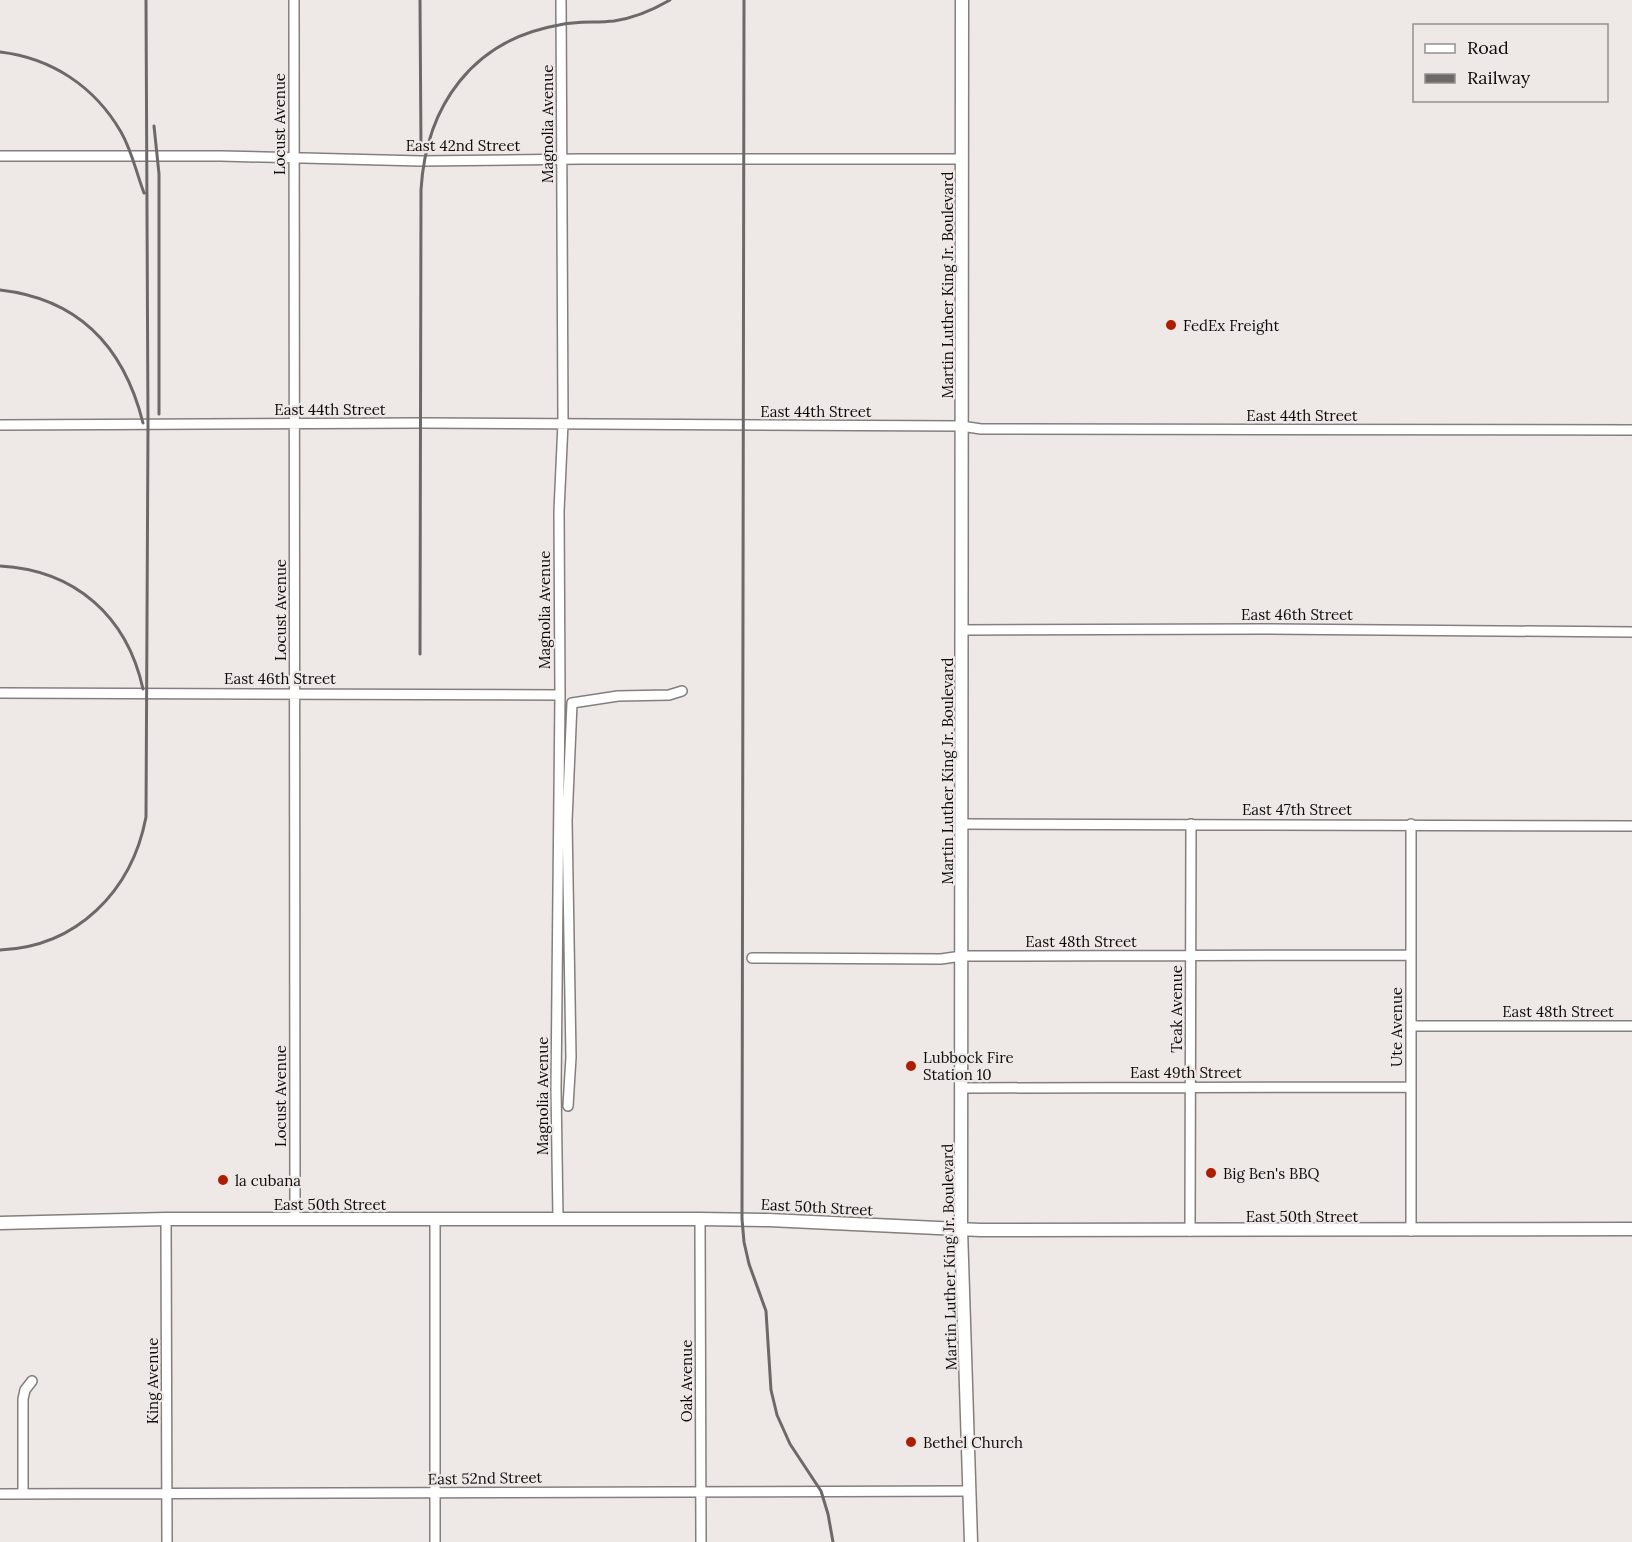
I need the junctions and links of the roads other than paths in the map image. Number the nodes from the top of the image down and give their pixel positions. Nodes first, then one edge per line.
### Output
1 (294, 0) edge
2 (561, 0) edge
3 (962, 0) edge
4 (0, 156) edge
5 (294, 157) junction
6 (562, 159) junction
7 (962, 159) junction
8 (562, 423) junction
9 (295, 424) junction
10 (0, 425) edge
11 (961, 426) junction
12 (1632, 430) edge
13 (962, 630) junction
14 (1632, 632) edge
15 (682, 691) dead end
16 (295, 692) junction
17 (0, 693) edge
18 (560, 694) junction
19 (962, 824) junction
20 (1191, 824) junction
21 (1411, 824) junction
22 (1632, 826) edge
23 (962, 956) junction
24 (1191, 956) junction
25 (1411, 956) junction
26 (752, 958) dead end
27 (1411, 1026) junction
28 (1632, 1026) edge
29 (1190, 1087) junction
30 (1410, 1087) junction
31 (961, 1088) junction
32 (568, 1106) dead end
33 (166, 1219) junction
34 (295, 1219) junction
35 (558, 1219) junction
36 (700, 1219) junction
37 (435, 1220) junction
38 (0, 1223) edge
39 (961, 1229) junction
40 (1632, 1229) edge
41 (1411, 1230) junction
42 (1190, 1231) junction
43 (32, 1381) dead end
44 (701, 1491) junction
45 (970, 1491) junction
46 (167, 1493) junction
47 (0, 1494) edge
48 (22, 1494) junction
49 (435, 1494) junction
50 (167, 1542) edge
51 (435, 1542) edge
52 (701, 1542) edge
53 (971, 1542) edge

1 - 5 street, Locust Avenue
2 - 6 street, Magnolia Avenue
3 - 7 main road, Martin Luther King Jr. Boulevard
4 - 5 street, East 42nd Street
5 - 6 street, East 42nd Street
5 - 9 street, Locust Avenue
6 - 7 street, East 42nd Street
6 - 8 street, Magnolia Avenue
7 - 11 main road, Martin Luther King Jr. Boulevard
8 - 9 street, East 44th Street
8 - 11 street, East 44th Street
8 - 18 street, Magnolia Avenue
9 - 10 street, East 44th Street
9 - 16 street, Locust Avenue
11 - 12 street, East 44th Street
11 - 13 main road, Martin Luther King Jr. Boulevard
13 - 14 street, East 46th Street
13 - 19 main road, Martin Luther King Jr. Boulevard
15 - 32 street
16 - 17 street, East 46th Street
16 - 18 street, East 46th Street
16 - 34 street, Locust Avenue
18 - 35 street, Magnolia Avenue
19 - 20 street, East 47th Street
19 - 23 main road, Martin Luther King Jr. Boulevard
20 - 21 street, East 47th Street
20 - 24 street, Teak Avenue
21 - 22 street, East 47th Street
21 - 25 street, Ute Avenue
23 - 24 street, East 48th Street
23 - 26 street, East 48th Street
23 - 31 main road, Martin Luther King Jr. Boulevard
24 - 25 street, East 48th Street
24 - 29 street, Teak Avenue
25 - 27 street, Ute Avenue
27 - 28 street, East 48th Street
27 - 30 street, Ute Avenue
29 - 30 street, East 49th Street
29 - 31 street, East 49th Street
29 - 42 street, Teak Avenue
30 - 41 street, Ute Avenue
31 - 39 main road, Martin Luther King Jr. Boulevard
33 - 34 main road, East 50th Street
33 - 38 main road, East 50th Street
33 - 46 street, King Avenue
34 - 37 main road, East 50th Street
35 - 36 main road, East 50th Street
35 - 37 main road, East 50th Street
36 - 39 main road, East 50th Street
36 - 44 street, Oak Avenue
37 - 49 street
39 - 42 main road, East 50th Street
39 - 45 main road, Martin Luther King Jr. Boulevard
40 - 41 main road, East 50th Street
41 - 42 main road, East 50th Street
43 - 48 street
44 - 45 street, East 52nd Street
44 - 49 street, East 52nd Street
44 - 52 street, Oak Avenue
45 - 53 main road, Martin Luther King Jr. Boulevard
46 - 48 street, East 52nd Street
46 - 49 street, East 52nd Street
46 - 50 street, King Avenue
47 - 48 street, East 52nd Street
49 - 51 street

